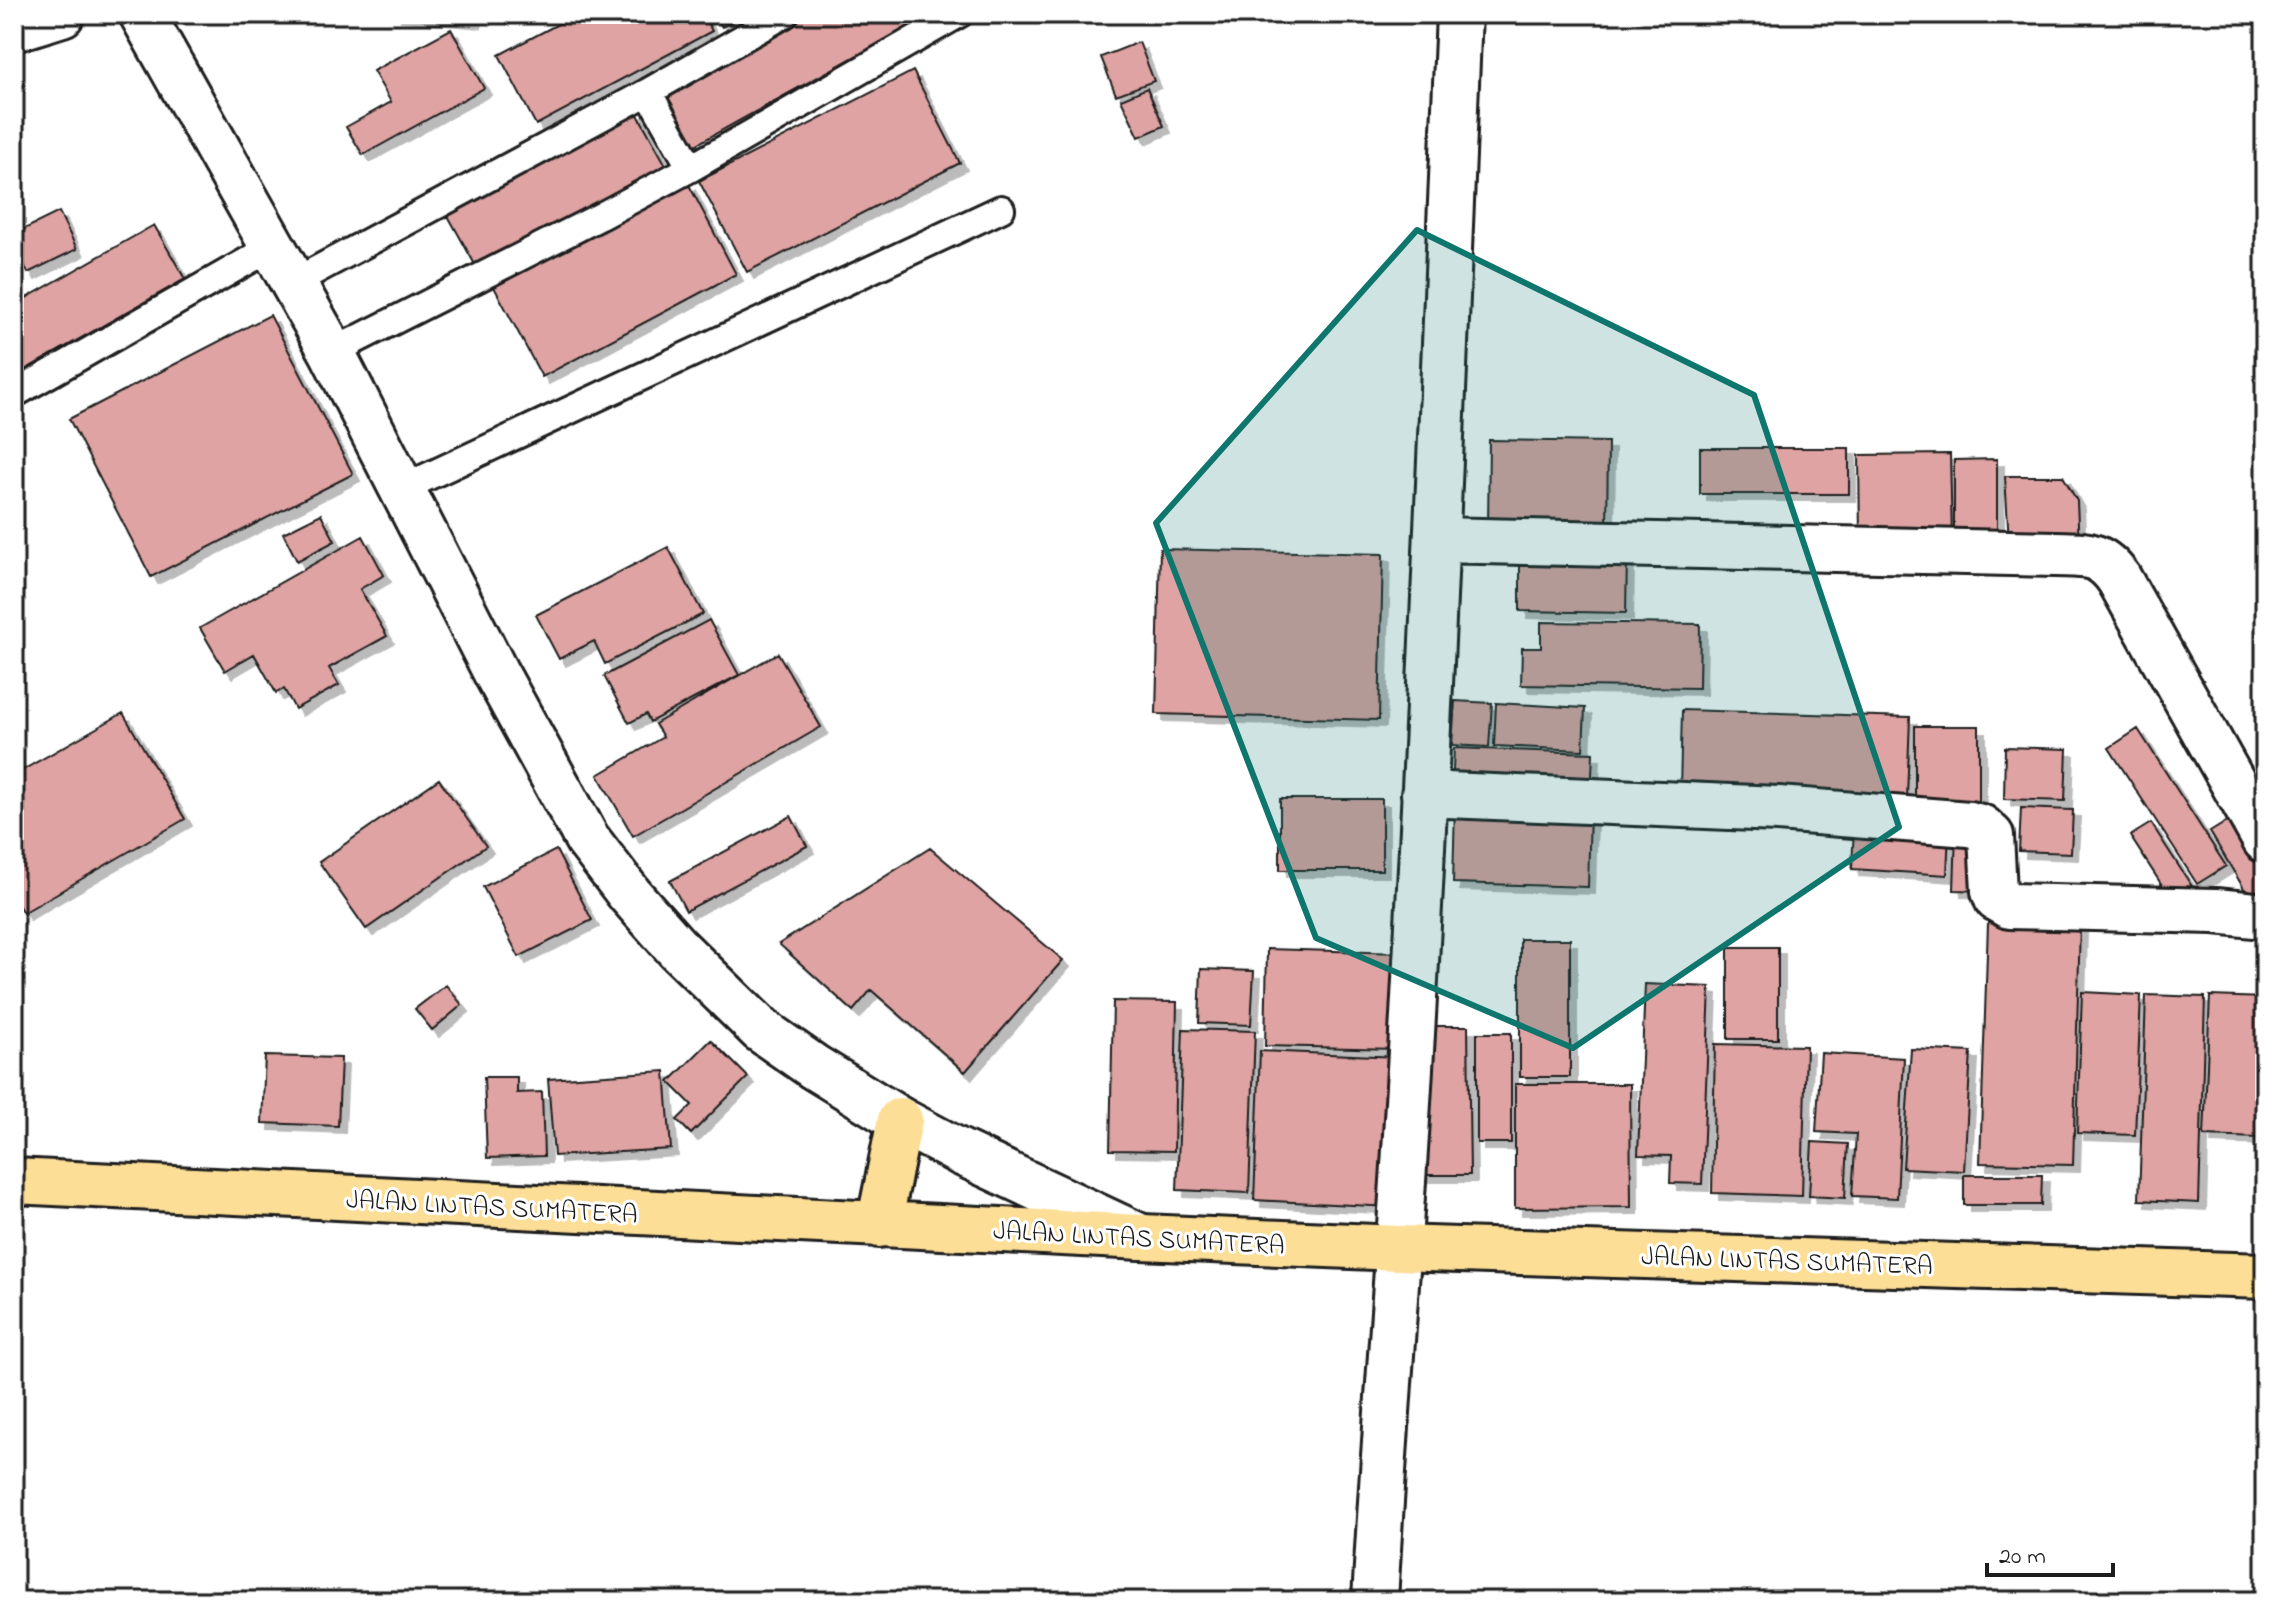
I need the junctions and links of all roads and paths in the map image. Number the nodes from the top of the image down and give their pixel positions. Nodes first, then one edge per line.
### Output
1 (62, 14) edge
2 (142, 14) edge
3 (785, 14) edge
4 (959, 14) edge
5 (1459, 14) edge
6 (14, 29) edge
7 (648, 92) junction
8 (691, 168) junction
9 (1001, 209) dead end
10 (284, 264) junction
11 (332, 352) junction
12 (14, 394) edge
13 (401, 489) junction
14 (1438, 540) junction
15 (1424, 794) junction
16 (2265, 840) edge
17 (2265, 916) edge
18 (900, 1120) junction
19 (14, 1181) edge
20 (879, 1225) junction
21 (1142, 1237) junction
22 (1398, 1248) junction
23 (2265, 1276) edge
24 (1375, 1601) edge

1 - 6 street
2 - 10 street
3 - 7 lane
4 - 8 lane
5 - 14 street
7 - 8 lane
7 - 10 lane
8 - 11 lane
9 - 13 lane
10 - 11 street
10 - 12 lane
11 - 13 street
13 - 18 street
14 - 15 street
14 - 16 street
15 - 17 street
15 - 22 street
18 - 20 highway
18 - 21 street
19 - 20 highway, JALAN LINTAS SUMATERA
20 - 21 highway, JALAN LINTAS SUMATERA
21 - 22 highway, JALAN LINTAS SUMATERA
22 - 23 highway, JALAN LINTAS SUMATERA
22 - 24 street

